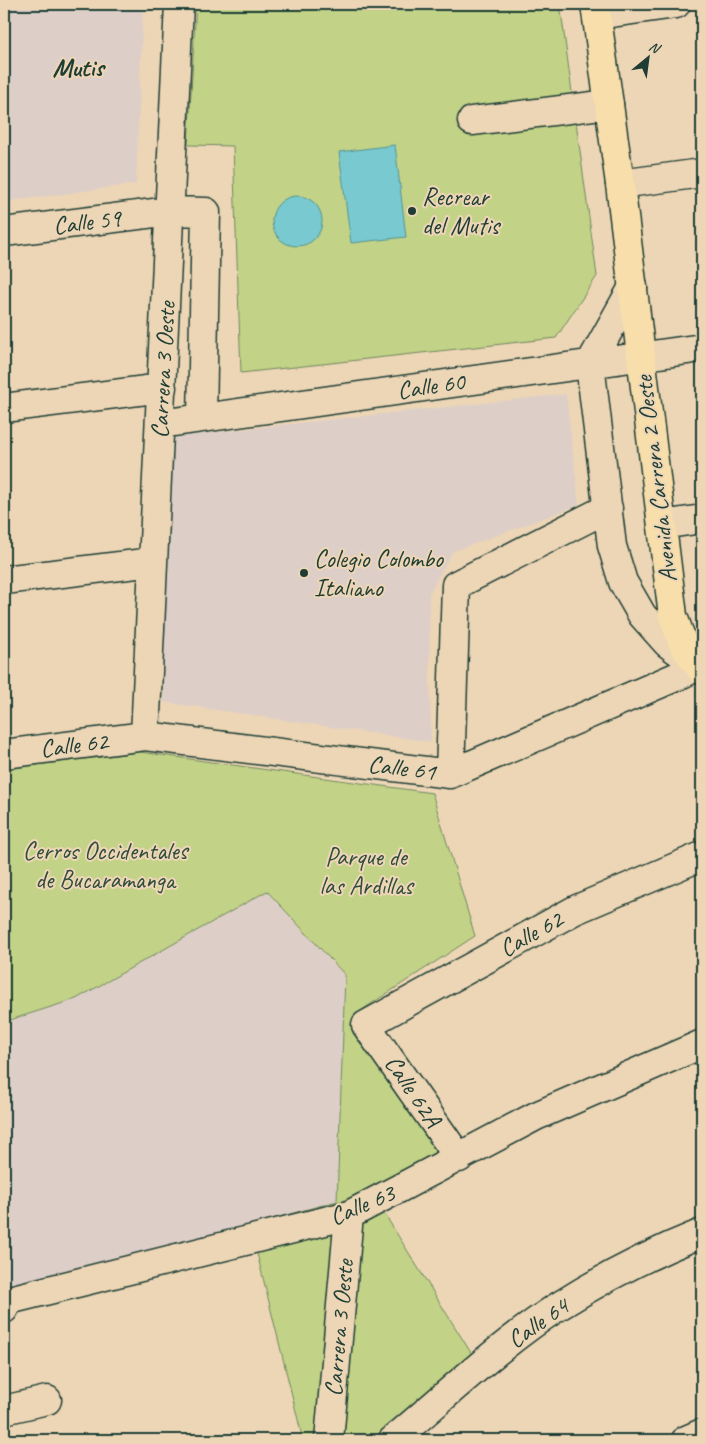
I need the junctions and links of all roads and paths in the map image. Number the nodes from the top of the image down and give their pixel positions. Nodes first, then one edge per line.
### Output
1 (179, 4) edge
2 (676, 4) edge
3 (596, 9) edge
4 (609, 104) junction
5 (472, 121) dead end
6 (702, 173) edge
7 (620, 184) junction
8 (170, 211) junction
9 (4, 232) edge
10 (633, 287) junction
11 (702, 348) edge
12 (641, 356) junction
13 (590, 364) junction
14 (162, 388) junction
15 (4, 408) edge
16 (202, 418) junction
17 (160, 424) junction
18 (608, 508) junction
19 (702, 520) edge
20 (662, 525) junction
21 (153, 562) junction
22 (4, 580) edge
23 (700, 668) edge
24 (145, 736) junction
25 (4, 754) edge
26 (450, 774) junction
27 (702, 856) edge
28 (366, 1025) joint
29 (702, 1044) edge
30 (459, 1158) junction
31 (349, 1215) junction
32 (702, 1233) edge
33 (4, 1309) edge
34 (47, 1400) dead end
35 (4, 1410) edge
36 (702, 1433) edge
37 (329, 1440) edge
38 (393, 1440) edge
39 (686, 1440) edge

1 - 8 street, Carrera 3 Oeste
2 - 3 street
3 - 4 main road, Avenida Carrera 2 Oeste
4 - 5 street
4 - 7 main road, Avenida Carrera 2 Oeste
6 - 7 street
7 - 10 main road, Avenida Carrera 2 Oeste
8 - 9 street, Calle 59
8 - 14 street, Carrera 3 Oeste
8 - 16 street, Calle 59
10 - 12 main road, Avenida Carrera 2 Oeste
10 - 13 street
11 - 12 street, Calle 60
12 - 13 street, Calle 60
12 - 20 main road, Avenida Carrera 2 Oeste
13 - 16 street, Calle 60
13 - 18 street, Avenida Carrera 2 Oeste
14 - 15 street
14 - 17 street, Carrera 3 Oeste
16 - 17 street, Calle 60
17 - 21 street, Carrera 3 Oeste
18 - 23 street, Avenida Carrera 2 Oeste
18 - 26 street
19 - 20 street
20 - 23 main road, Avenida Carrera 2 Oeste
21 - 22 street
21 - 24 street, Carrera 3 Oeste
23 - 26 street, Calle 61
24 - 25 street, Calle 62
24 - 26 street, Calle 61
27 - 28 street, Calle 62
28 - 30 street, Calle 62A
29 - 30 street, Calle 63
30 - 31 street, Calle 63
31 - 33 street, Calle 63
31 - 37 street, Carrera 3 Oeste
32 - 38 street, Calle 64
34 - 35 street
36 - 39 street

